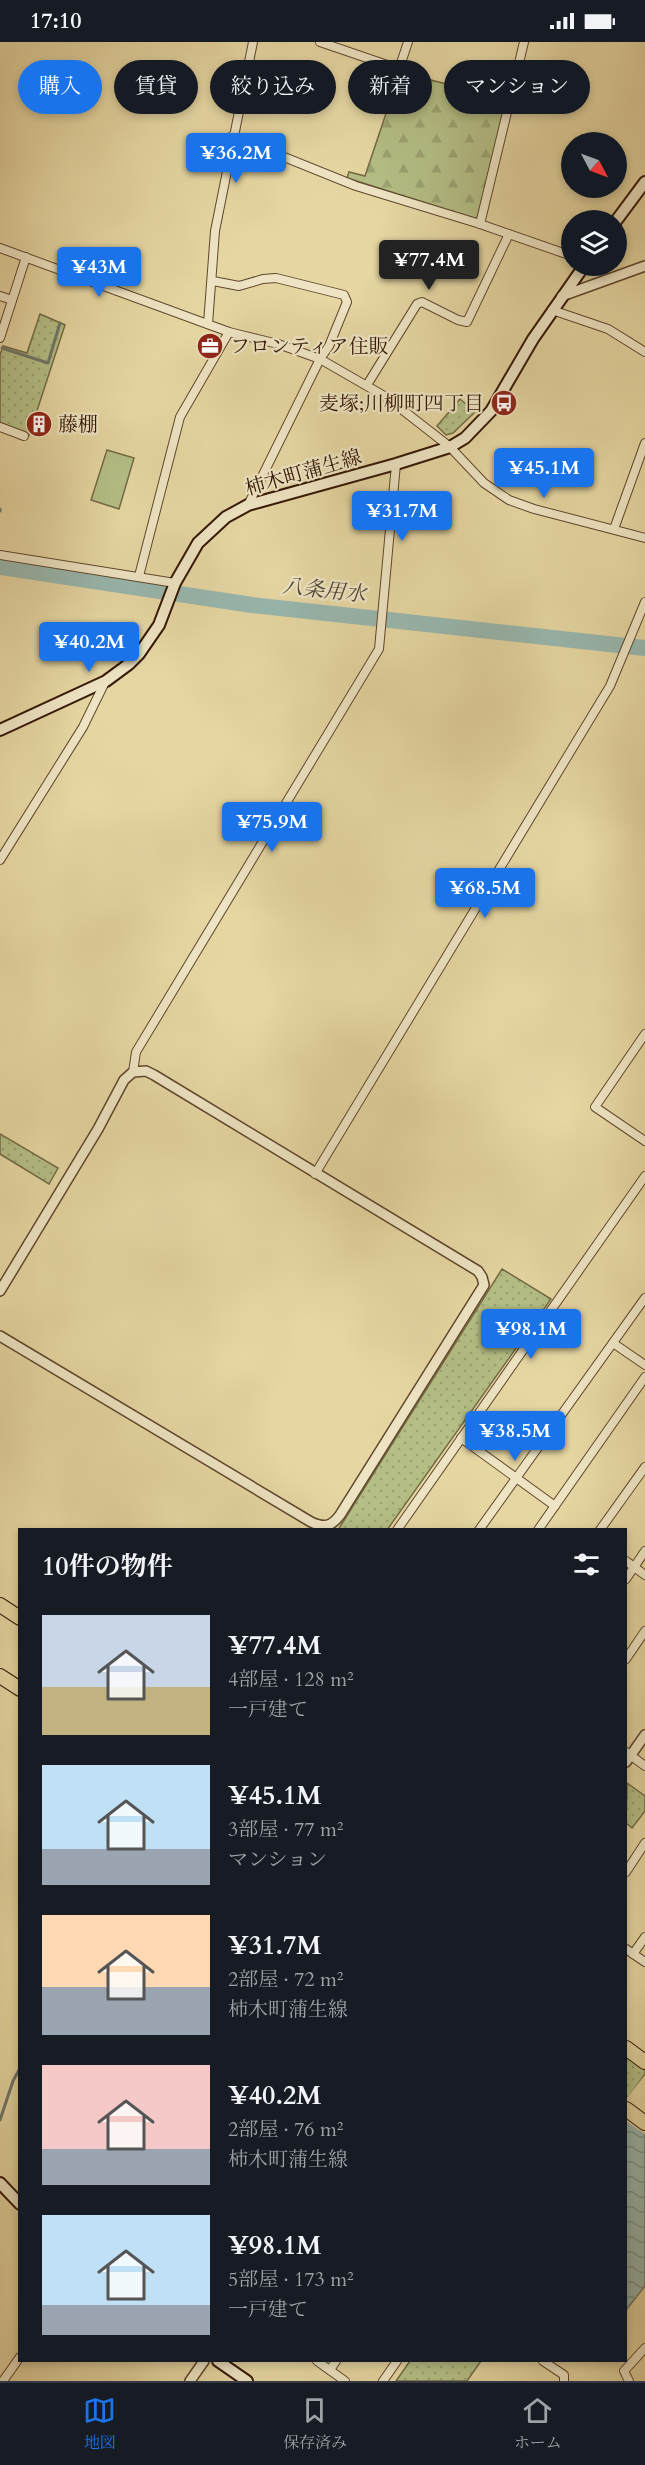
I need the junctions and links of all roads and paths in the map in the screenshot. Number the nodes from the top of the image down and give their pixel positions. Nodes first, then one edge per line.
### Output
1 (253, 42) edge
2 (320, 42) edge
3 (408, 42) edge
4 (524, 42) edge
5 (232, 136) junction
6 (645, 182) edge
7 (624, 210) edge
8 (480, 224) junction
9 (509, 234) junction
10 (0, 248) edge
11 (561, 252) edge
12 (26, 257) junction
13 (645, 266) edge
14 (577, 276) edge
15 (213, 281) junction
16 (0, 296) edge
17 (562, 296) junction
18 (12, 300) junction
19 (552, 310) junction
20 (208, 324) junction
21 (229, 332) junction
22 (0, 338) edge
23 (645, 352) edge
24 (320, 359) junction
25 (368, 385) junction
26 (0, 427) edge
27 (24, 436) dead end
28 (645, 443) edge
29 (450, 447) junction
30 (396, 464) junction
31 (248, 505) junction
32 (614, 529) junction
33 (645, 538) edge
34 (0, 555) edge
35 (139, 576) junction
36 (174, 585) junction
37 (645, 602) edge
38 (106, 681) junction
39 (0, 730) edge
40 (0, 860) edge
41 (645, 1034) edge
42 (133, 1072) junction
43 (645, 1141) edge
44 (315, 1174) junction
45 (645, 1176) edge
46 (0, 1291) edge
47 (645, 1298) edge
48 (0, 1336) edge
49 (613, 1343) junction
50 (645, 1365) edge
51 (645, 1377) edge
52 (461, 1438) junction
53 (645, 1467) edge
54 (516, 1478) junction
55 (555, 1506) junction
56 (398, 1528) edge
57 (480, 1528) edge
58 (539, 1528) edge
59 (601, 1528) edge
60 (645, 1551) edge
61 (627, 1562) edge
62 (634, 1567) junction
63 (645, 1575) edge
64 (627, 1578) edge
65 (0, 1605) edge
66 (18, 1617) edge
67 (645, 1631) edge
68 (627, 1658) edge
69 (0, 1676) edge
70 (18, 1688) edge
71 (645, 1735) edge
72 (627, 1757) edge
73 (645, 1766) edge
74 (645, 1843) edge
75 (627, 1870) edge
76 (645, 1937) edge
77 (629, 1951) edge
78 (645, 1962) edge
79 (627, 2049) edge
80 (642, 2060) edge
81 (627, 2110) edge
82 (645, 2123) edge
83 (0, 2183) edge
84 (18, 2202) edge
85 (645, 2348) edge
86 (18, 2360) edge
87 (203, 2362) edge
88 (219, 2362) edge
89 (318, 2362) edge
90 (335, 2362) edge
91 (396, 2362) edge
92 (544, 2362) edge
93 (330, 2370) junction
94 (3, 2381) edge
95 (190, 2381) edge
96 (246, 2381) edge
97 (345, 2381) edge
98 (383, 2381) edge
99 (564, 2381) edge
100 (629, 2381) edge

1 - 5 street
2 - 3 street
4 - 8 street
5 - 8 street
5 - 15 street
6 - 7 main road
8 - 9 street
9 - 11 street
9 - 25 street
10 - 12 street
12 - 18 street
12 - 20 street
13 - 17 street
14 - 17 main road, 柿木町蒲生線
15 - 20 street
15 - 24 street
16 - 18 street
17 - 19 main road, 柿木町蒲生線
18 - 22 street
19 - 23 street
19 - 29 main road, 柿木町蒲生線
20 - 21 street
21 - 24 street
21 - 35 street
24 - 25 street
24 - 31 street
25 - 29 street
26 - 27 street
28 - 32 street
29 - 30 main road, 柿木町蒲生線
29 - 32 street
30 - 31 main road, 柿木町蒲生線
30 - 42 street
31 - 36 main road, 柿木町蒲生線
32 - 33 street
34 - 35 street
35 - 36 street
36 - 38 main road, 柿木町蒲生線
37 - 44 street
38 - 39 main road, 柿木町蒲生線
38 - 40 street
41 - 43 street
42 - 44 street
42 - 46 street
44 - 48 street
45 - 52 street
47 - 49 street
49 - 50 street
49 - 54 street
51 - 55 street
52 - 54 street
52 - 56 street
53 - 59 street
54 - 55 street
54 - 57 street
55 - 58 street
60 - 62 street
61 - 62 street
62 - 63 street
62 - 64 street
65 - 66 highway
67 - 68 street
69 - 70 highway
71 - 72 street
72 - 73 street
74 - 75 street
76 - 77 street
77 - 78 street
79 - 80 highway
81 - 82 highway
83 - 84 main road
85 - 100 street
86 - 94 street
87 - 95 street
88 - 96 main road
89 - 93 street
90 - 93 street
91 - 98 street
92 - 99 street
93 - 97 street

